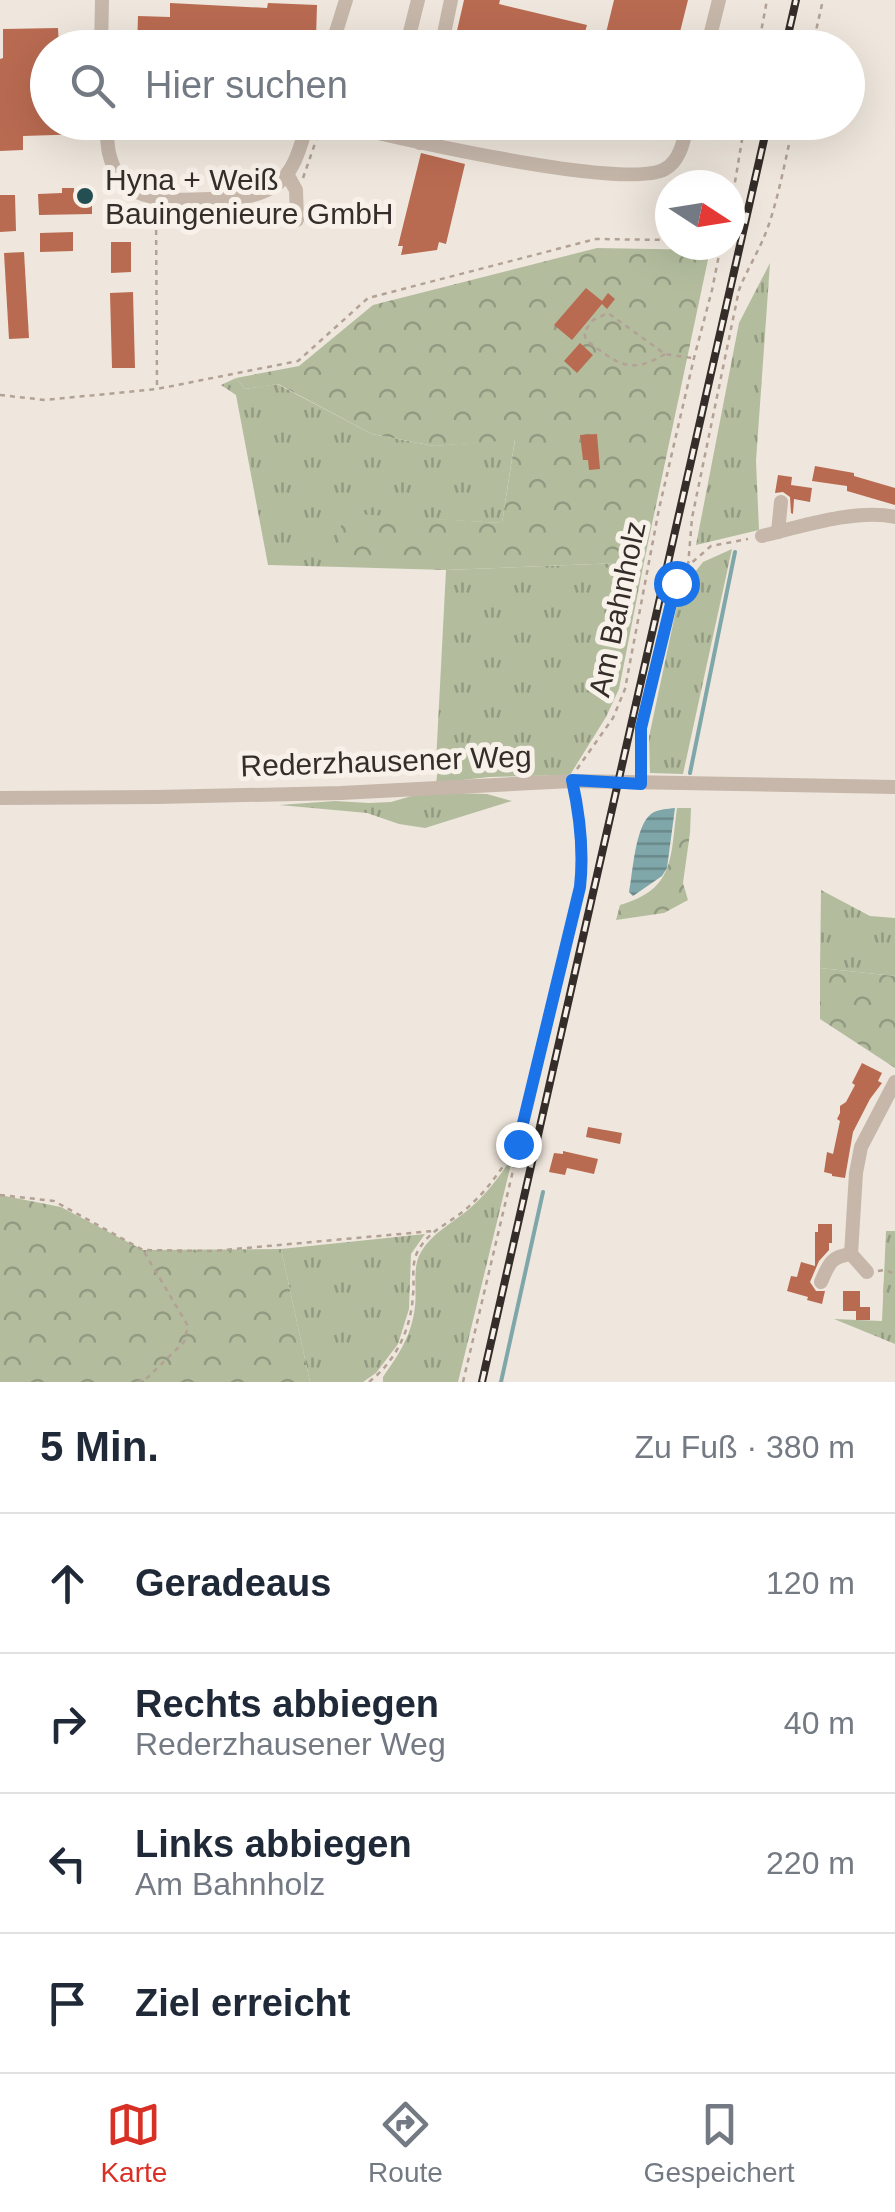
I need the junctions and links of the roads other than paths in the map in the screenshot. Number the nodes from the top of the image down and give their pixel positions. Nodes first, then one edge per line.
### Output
1 (102, 0) edge
2 (346, 0) edge
3 (418, 0) edge
4 (452, 0) edge
5 (719, 0) edge
6 (101, 30) edge
7 (337, 30) edge
8 (410, 30) edge
9 (445, 30) edge
10 (712, 30) edge
11 (108, 140) edge
12 (302, 140) edge
13 (413, 140) edge
14 (421, 140) edge
15 (683, 140) edge
16 (420, 143) junction
17 (287, 174) junction
18 (167, 201) junction
19 (172, 218) dead end
20 (297, 220) dead end
21 (781, 502) dead end
22 (895, 517) edge
23 (778, 532) junction
24 (762, 536) road end
25 (895, 787) edge
26 (0, 798) edge
27 (895, 1082) edge
28 (851, 1254) junction
29 (867, 1272) road end
30 (821, 1282) dead end

1 - 6 street
2 - 7 street
3 - 8 street
4 - 9 street
5 - 10 street
11 - 18 street
12 - 17 street
13 - 16 street
14 - 16 street
15 - 16 street
17 - 18 street
17 - 20 street
18 - 19 street
21 - 23 street
22 - 23 street
23 - 24 street
25 - 26 street, Rederzhausener Weg
27 - 28 street
28 - 29 street
28 - 30 street

